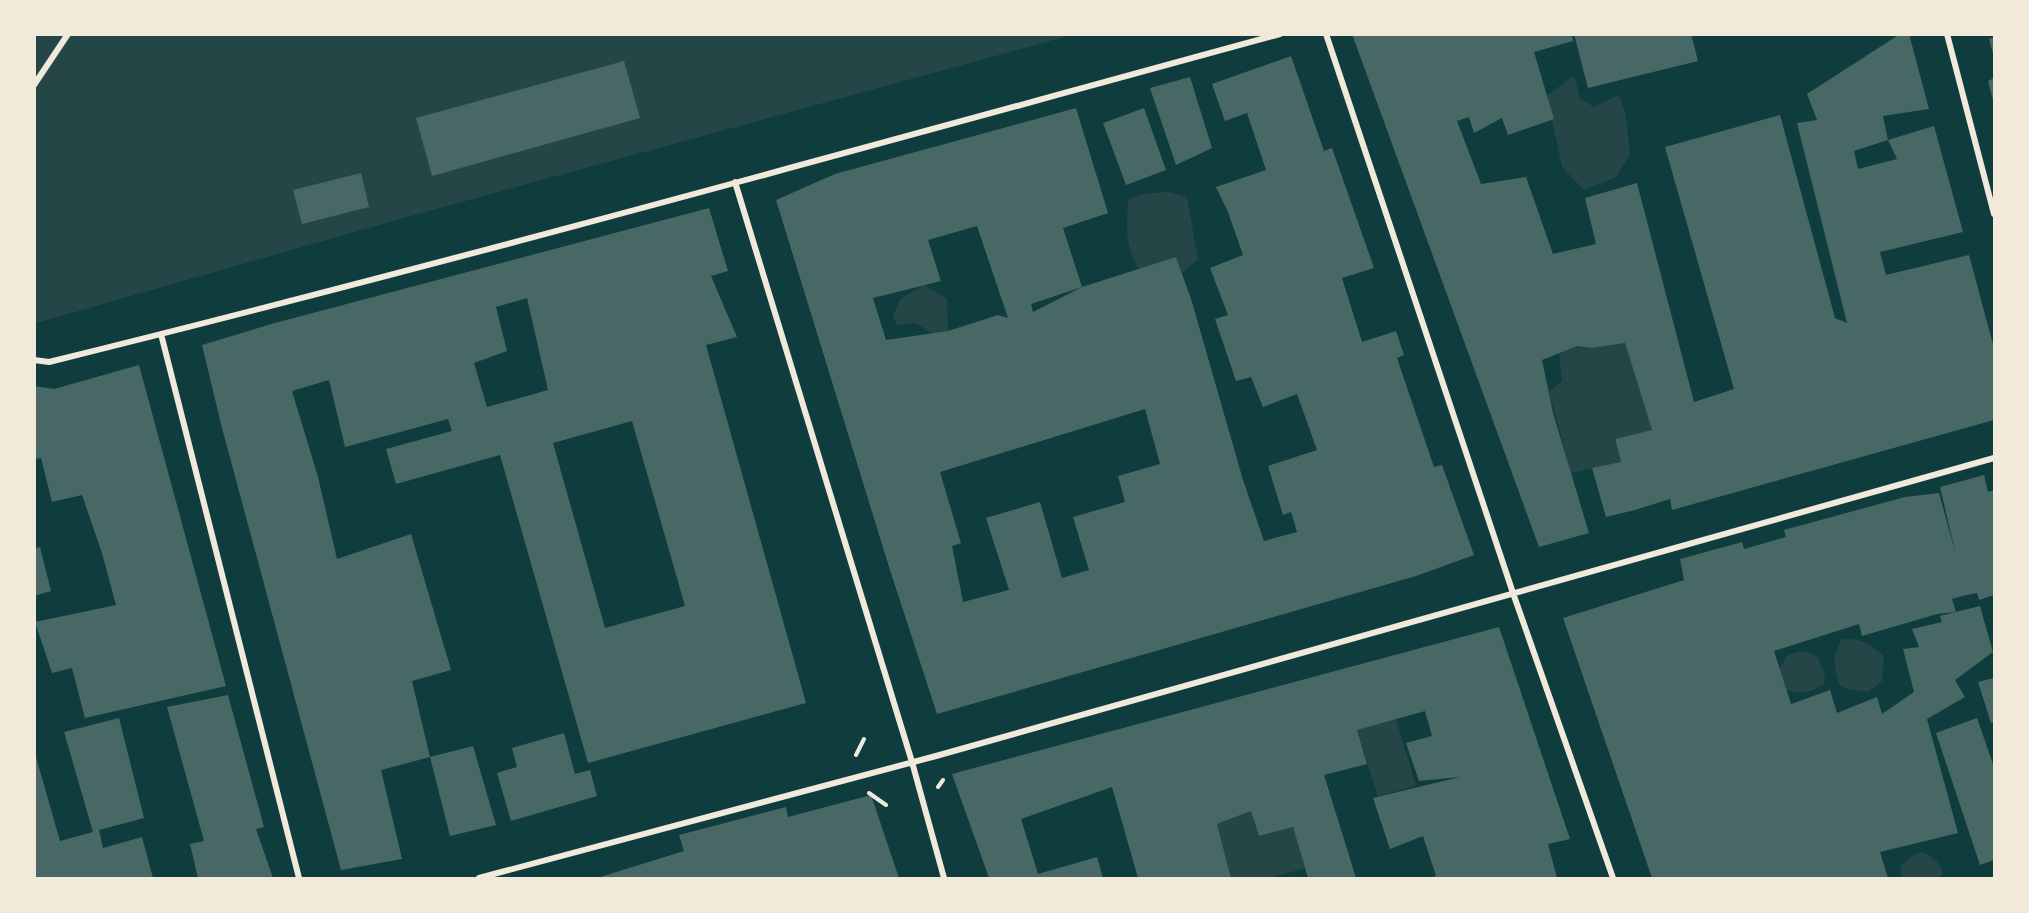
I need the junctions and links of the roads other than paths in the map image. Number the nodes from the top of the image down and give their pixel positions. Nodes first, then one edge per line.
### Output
1 (68, 34) edge
2 (1280, 34) edge
3 (1326, 34) edge
4 (1947, 34) edge
5 (34, 85) edge
6 (735, 182) junction
7 (1995, 214) edge
8 (161, 334) junction
9 (34, 360) edge
10 (1995, 458) edge
11 (1513, 592) junction
12 (912, 762) junction
13 (299, 879) edge
14 (479, 879) edge
15 (944, 879) edge
16 (1613, 879) edge

1 - 5 street
2 - 6 street
3 - 11 street
4 - 7 street
6 - 8 street
6 - 12 street
8 - 9 street
8 - 13 street
10 - 11 street
11 - 12 street
11 - 16 street
12 - 14 street
12 - 15 street

